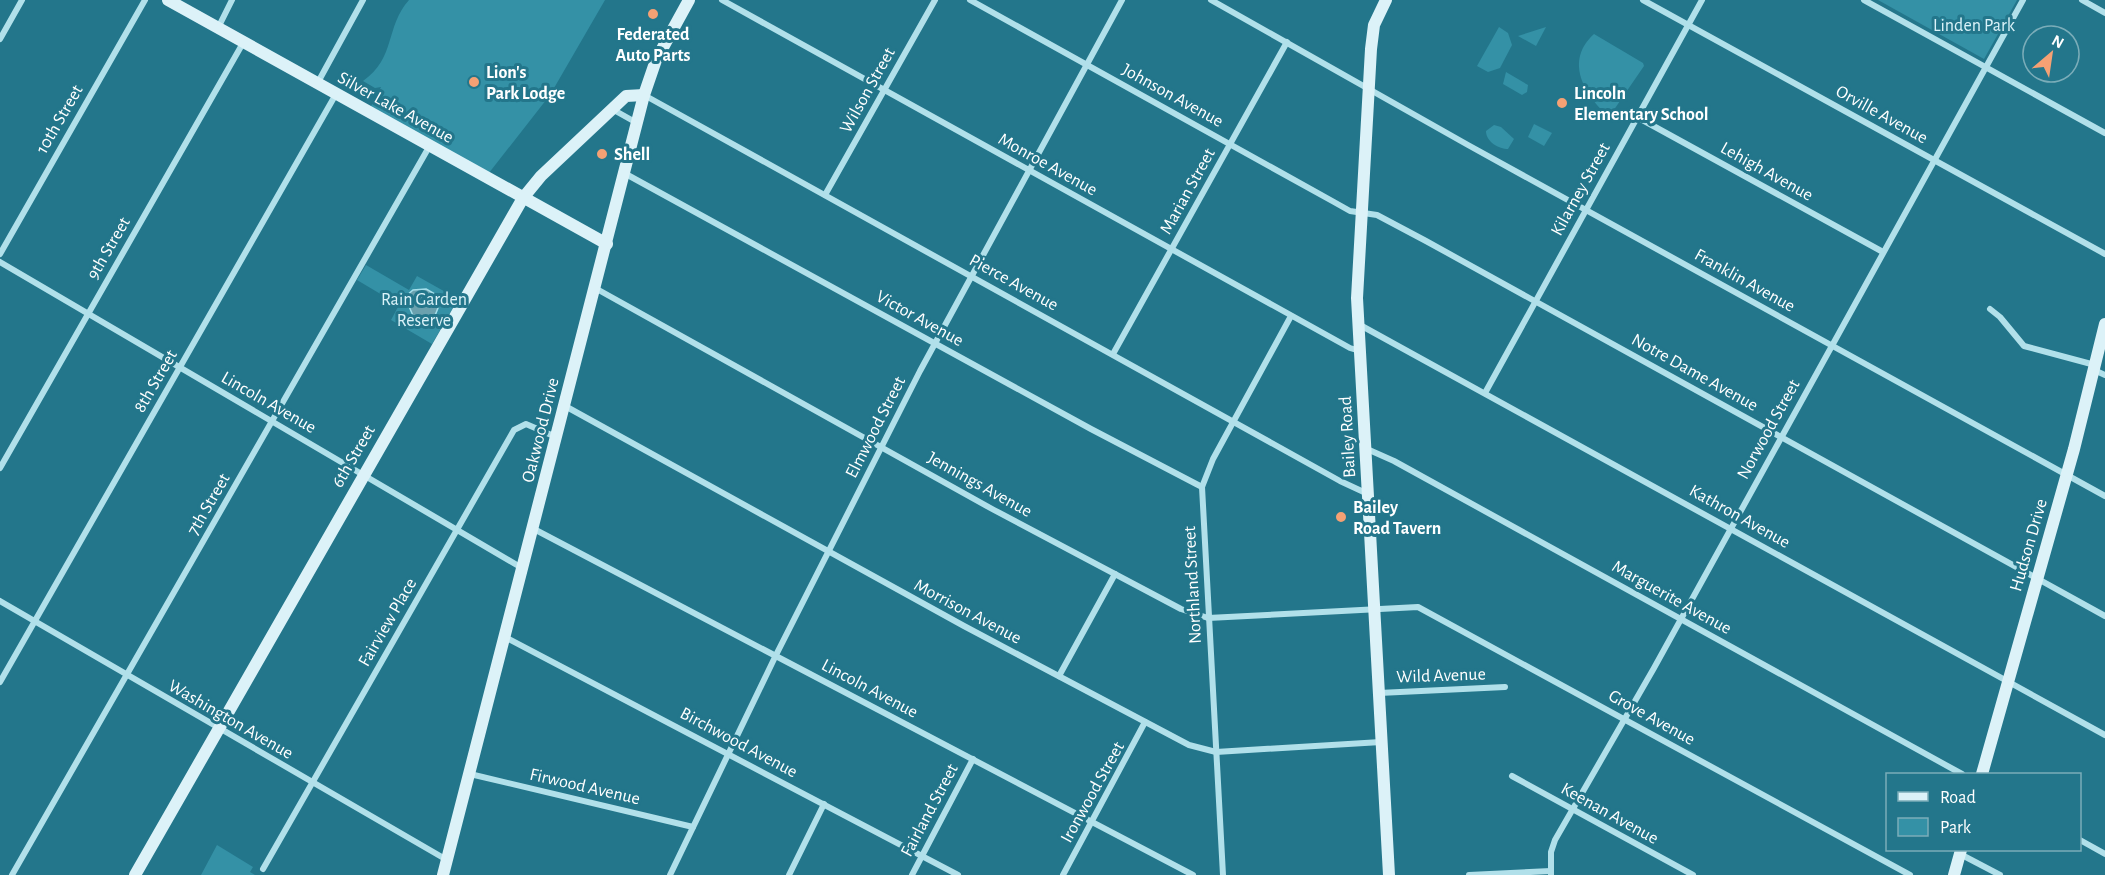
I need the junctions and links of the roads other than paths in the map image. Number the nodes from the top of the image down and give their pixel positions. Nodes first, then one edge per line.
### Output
1 (22, 0) edge
2 (145, 0) edge
3 (168, 0) edge
4 (232, 0) edge
5 (363, 0) edge
6 (689, 0) edge
7 (722, 0) edge
8 (935, 0) edge
9 (970, 0) edge
10 (1122, 0) edge
11 (1211, 0) edge
12 (1386, 0) edge
13 (1643, 0) edge
14 (1702, 0) edge
15 (1864, 0) edge
16 (2023, 0) edge
17 (2082, 0) edge
18 (2105, 13) edge
19 (1688, 25) junction
20 (218, 28) junction
21 (0, 39) edge
22 (1287, 42) junction
23 (243, 43) junction
24 (1086, 63) junction
25 (1985, 66) junction
26 (317, 84) junction
27 (884, 89) junction
28 (1370, 90) junction
29 (336, 94) junction
30 (644, 95) junction
31 (612, 109) junction
32 (1637, 117) junction
33 (637, 123) junction
34 (2105, 133) edge
35 (1230, 144) junction
36 (429, 147) junction
37 (1934, 160) junction
38 (1028, 170) junction
39 (624, 173) junction
40 (825, 195) junction
41 (523, 198) junction
42 (1585, 210) junction
43 (1362, 212) junction
44 (606, 244) junction
45 (1172, 249) junction
46 (1883, 252) junction
47 (0, 254) edge
48 (2105, 254) edge
49 (0, 262) edge
50 (971, 275) junction
51 (595, 288) junction
52 (1535, 301) junction
53 (1990, 309) dead end
54 (87, 314) junction
55 (1292, 316) junction
56 (2105, 324) edge
57 (1359, 325) junction
58 (935, 343) junction
59 (1832, 345) junction
60 (1360, 351) junction
61 (1113, 354) junction
62 (180, 368) junction
63 (2098, 370) edge
64 (1485, 393) junction
65 (564, 406) junction
66 (272, 421) junction
67 (1233, 421) junction
68 (556, 437) junction
69 (1781, 437) junction
70 (881, 447) junction
71 (1366, 449) junction
72 (0, 468) edge
73 (2066, 474) junction
74 (363, 475) junction
75 (1202, 487) junction
76 (1368, 494) junction
77 (2105, 496) edge
78 (532, 528) junction
79 (1731, 528) junction
80 (458, 530) junction
81 (828, 551) junction
82 (523, 568) junction
83 (1115, 574) junction
84 (2037, 578) junction
85 (0, 602) edge
86 (1375, 608) junction
87 (2105, 616) edge
88 (1208, 618) junction
89 (1680, 619) junction
90 (35, 622) junction
91 (505, 637) junction
92 (776, 655) junction
93 (127, 675) junction
94 (1059, 676) junction
95 (2008, 681) junction
96 (0, 682) edge
97 (1505, 687) dead end
98 (1379, 693) junction
99 (1624, 719) junction
100 (1145, 722) junction
101 (218, 729) junction
102 (2105, 735) edge
103 (1382, 742) junction
104 (1216, 752) junction
105 (730, 754) junction
106 (973, 759) junction
107 (1960, 773) edge
108 (1982, 773) edge
109 (470, 774) junction
110 (1512, 776) dead end
111 (312, 784) junction
112 (824, 804) junction
113 (1573, 809) junction
114 (1092, 822) junction
115 (693, 827) junction
116 (2081, 841) edge
117 (1961, 852) edge
118 (2105, 854) edge
119 (922, 856) junction
120 (447, 860) junction
121 (263, 868) dead end
122 (1551, 873) edge
123 (12, 875) edge
124 (135, 875) edge
125 (443, 875) edge
126 (670, 875) edge
127 (789, 875) edge
128 (912, 875) edge
129 (958, 875) edge
130 (1064, 875) edge
131 (1193, 875) edge
132 (1223, 875) edge
133 (1389, 875) edge
134 (1469, 875) edge
135 (1693, 875) edge
136 (1910, 875) edge
137 (1954, 875) edge
138 (2000, 875) edge

1 - 21 street
2 - 47 street, 10th Street
3 - 20 street, Silver Lake Avenue
4 - 20 street
5 - 26 street
6 - 30 street, Oakwood Drive
7 - 27 street, Monroe Avenue
8 - 27 street, Wilson Street
9 - 24 street, Johnson Avenue
10 - 24 street, Elmwood Street
11 - 22 street, Franklin Avenue
12 - 28 street, Bailey Road
13 - 19 street, Orville Avenue
14 - 19 street, Kilarney Street
15 - 25 street
16 - 25 street, Norwood Street
17 - 18 street
19 - 32 street, Kilarney Street
19 - 37 street, Orville Avenue
20 - 23 street, Silver Lake Avenue
22 - 28 street, Franklin Avenue
22 - 35 street, Marian Street
23 - 26 street, Silver Lake Avenue
23 - 54 street, 9th Street
24 - 35 street, Johnson Avenue
24 - 38 street, Elmwood Street
25 - 34 street
25 - 37 street, Norwood Street
26 - 29 street, Silver Lake Avenue
27 - 38 street, Monroe Avenue
27 - 40 street, Wilson Street
28 - 42 street, Franklin Avenue
28 - 43 street, Bailey Road
29 - 36 street, Silver Lake Avenue
29 - 62 street, 8th Street
30 - 31 street, 6th Street
30 - 33 street, Oakwood Drive
30 - 40 street, Pierce Avenue
31 - 33 street
31 - 41 street, 6th Street
32 - 42 street, Kilarney Street
32 - 46 street, Lehigh Avenue
33 - 39 street, Oakwood Drive
35 - 43 street, Johnson Avenue
35 - 45 street, Marian Street
36 - 41 street, Silver Lake Avenue
36 - 66 street, 7th Street
37 - 46 street, Norwood Street
37 - 48 street, Orville Avenue
38 - 45 street, Monroe Avenue
38 - 50 street, Elmwood Street
39 - 44 street, Oakwood Drive
39 - 58 street, Victor Avenue
40 - 50 street, Pierce Avenue
41 - 44 street, Silver Lake Avenue
41 - 74 street, 6th Street
42 - 52 street, Kilarney Street
42 - 59 street, Franklin Avenue
43 - 52 street, Notre Dame Avenue
43 - 57 street, Bailey Road
44 - 51 street, Oakwood Drive
45 - 55 street, Monroe Avenue
45 - 61 street, Marian Street
46 - 59 street, Norwood Street
49 - 54 street, Lincoln Avenue
50 - 58 street, Elmwood Street
50 - 61 street, Pierce Avenue
51 - 65 street, Oakwood Drive
51 - 70 street, Jennings Avenue
52 - 64 street, Kilarney Street
52 - 69 street, Notre Dame Avenue
53 - 63 street
54 - 62 street, Lincoln Avenue
54 - 72 street, 9th Street
55 - 60 street, Monroe Avenue
55 - 67 street, Northland Street
56 - 63 street, Hudson Drive
57 - 60 street, Bailey Road
57 - 64 street, Kathron Avenue
58 - 70 street, Elmwood Street
58 - 75 street, Victor Avenue
59 - 69 street, Norwood Street
59 - 73 street, Franklin Avenue
60 - 71 street, Bailey Road
61 - 67 street, Pierce Avenue
62 - 66 street, Lincoln Avenue
62 - 90 street, 8th Street
63 - 73 street, Hudson Drive
64 - 79 street, Kathron Avenue
65 - 68 street, Oakwood Drive
65 - 81 street, Morrison Avenue
66 - 74 street, Lincoln Avenue
66 - 93 street, 7th Street
67 - 75 street, Northland Street
67 - 76 street, Pierce Avenue
68 - 78 street, Oakwood Drive
68 - 80 street, Fairview Place
69 - 79 street, Norwood Street
69 - 84 street, Notre Dame Avenue
70 - 81 street, Elmwood Street
70 - 83 street, Jennings Avenue
71 - 76 street, Bailey Road
71 - 89 street, Marguerite Avenue
73 - 77 street, Franklin Avenue
73 - 84 street, Hudson Drive
74 - 80 street, Lincoln Avenue
74 - 101 street, 6th Street
75 - 88 street, Northland Street
76 - 86 street, Bailey Road
78 - 82 street, Oakwood Drive
78 - 92 street, Lincoln Avenue
79 - 89 street, Norwood Street
79 - 95 street, Kathron Avenue
80 - 82 street, Lincoln Avenue
80 - 111 street, Fairview Place
81 - 92 street, Elmwood Street
81 - 94 street, Morrison Avenue
82 - 91 street, Oakwood Drive
83 - 88 street, Jennings Avenue
83 - 94 street
84 - 87 street, Notre Dame Avenue
84 - 95 street, Hudson Drive
85 - 90 street, Washington Avenue
86 - 88 street, Jennings Avenue
86 - 98 street, Bailey Road
86 - 99 street, Grove Avenue
88 - 104 street, Northland Street
89 - 99 street, Norwood Street
89 - 107 street, Marguerite Avenue
90 - 93 street, Washington Avenue
90 - 96 street, 8th Street
91 - 105 street, Birchwood Avenue
91 - 109 street, Oakwood Drive
92 - 105 street, Elmwood Street
92 - 106 street, Lincoln Avenue
93 - 101 street, Washington Avenue
93 - 123 street, 7th Street
94 - 100 street, Morrison Avenue
95 - 102 street, Kathron Avenue
95 - 108 street, Hudson Drive
97 - 98 street, Wild Avenue
98 - 103 street, Bailey Road
99 - 113 street, Norwood Street
99 - 136 street, Grove Avenue
100 - 104 street, Morrison Avenue
100 - 114 street, Ironwood Street
101 - 111 street, Washington Avenue
101 - 124 street, 6th Street
103 - 104 street, Morrison Avenue
103 - 133 street, Bailey Road
104 - 132 street, Northland Street
105 - 112 street, Birchwood Avenue
105 - 115 street, Elmwood Street
106 - 114 street, Lincoln Avenue
106 - 119 street, Fairland Street
109 - 115 street, Firwood Avenue
109 - 120 street, Oakwood Drive
110 - 113 street, Keenan Avenue
111 - 120 street, Washington Avenue
111 - 121 street, Fairview Place
112 - 119 street, Birchwood Avenue
112 - 127 street
113 - 122 street, Norwood Street
113 - 135 street, Keenan Avenue
114 - 130 street, Ironwood Street
114 - 131 street, Lincoln Avenue
115 - 126 street, Elmwood Street
116 - 118 street
117 - 137 street
117 - 138 street
119 - 128 street, Fairland Street
119 - 129 street, Birchwood Avenue
120 - 125 street, Oakwood Drive
122 - 134 street

